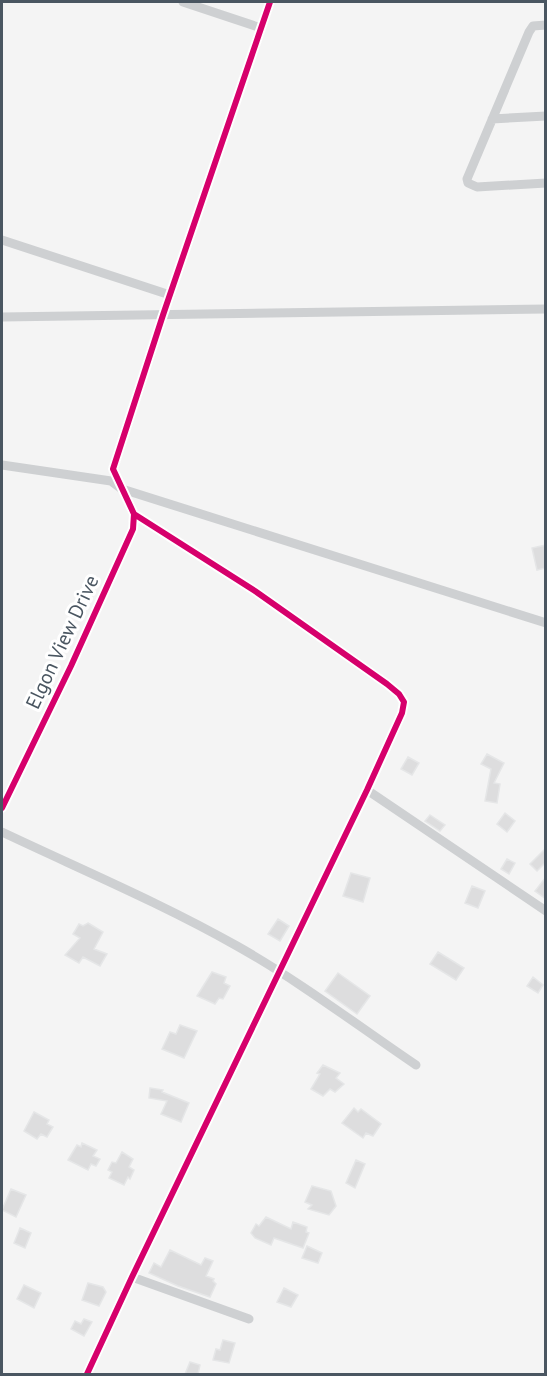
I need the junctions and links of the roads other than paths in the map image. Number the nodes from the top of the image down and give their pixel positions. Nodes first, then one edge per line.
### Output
1 (183, 2) edge
2 (270, 2) edge
3 (546, 25) edge
4 (261, 28) junction
5 (546, 116) edge
6 (492, 119) junction
7 (546, 183) edge
8 (2, 240) edge
9 (170, 295) junction
10 (546, 309) edge
11 (163, 315) junction
12 (2, 317) edge
13 (2, 465) edge
14 (122, 489) junction
15 (134, 514) junction
16 (546, 623) edge
17 (367, 790) junction
18 (2, 808) edge
19 (2, 832) edge
20 (546, 911) edge
21 (279, 972) junction
22 (416, 1065) dead end
23 (132, 1277) junction
24 (249, 1319) dead end
25 (87, 1374) edge

1 - 4 street
2 - 4 street
3 - 6 street
4 - 9 street
5 - 6 street
6 - 7 street
8 - 9 street
9 - 11 street
10 - 11 street
11 - 12 street
11 - 14 street
13 - 14 street
14 - 15 street
14 - 16 street
15 - 17 street
15 - 18 street, Elgon View Drive
17 - 20 street
17 - 21 street
19 - 21 street
21 - 22 street
21 - 23 street
23 - 24 street
23 - 25 street

